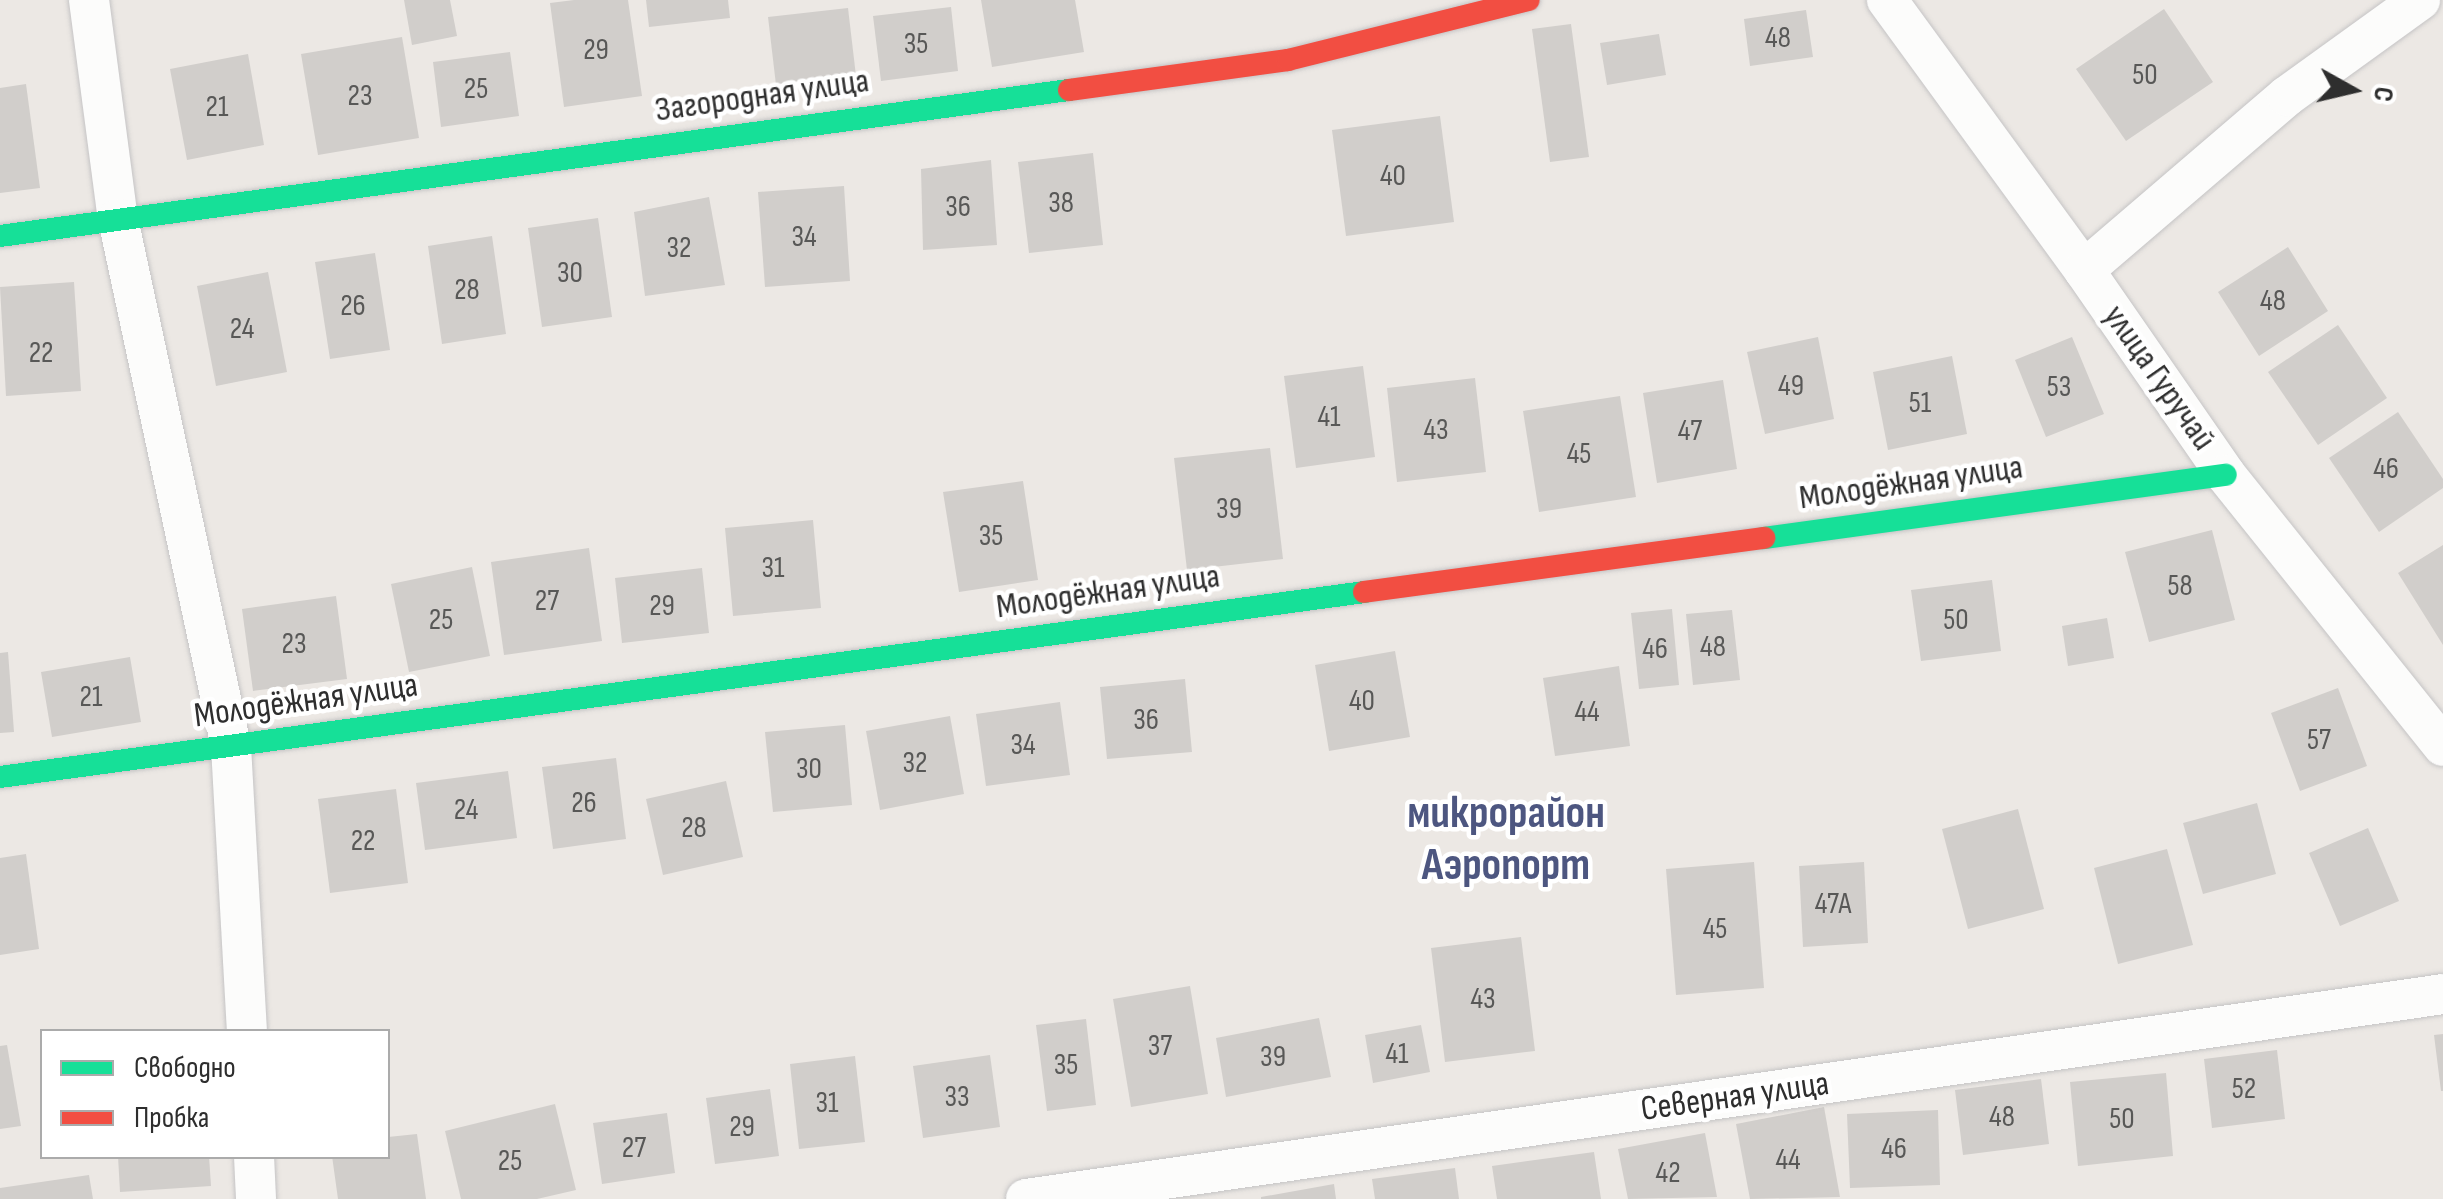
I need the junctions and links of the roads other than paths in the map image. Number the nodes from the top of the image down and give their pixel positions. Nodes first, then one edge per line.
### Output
1 (89, 0) edge
2 (1529, 0) edge
3 (1887, 0) edge
4 (2420, 0) edge
5 (118, 218) junction
6 (0, 236) edge
7 (2084, 270) junction
8 (2226, 475) junction
9 (231, 746) junction
10 (2443, 746) edge
11 (0, 778) edge
12 (2443, 994) edge
13 (247, 1029) edge
14 (254, 1159) edge
15 (256, 1199) edge
16 (1026, 1199) edge

1 - 5 street
2 - 5 street, Загородная улица
3 - 7 street, улица Гуручай
4 - 7 street
5 - 6 street, Загородная улица
5 - 9 street
7 - 8 street, улица Гуручай
8 - 9 street, Молодёжная улица
8 - 10 street, улица Гуручай
9 - 11 street, Молодёжная улица
9 - 13 street
12 - 16 street, Северная улица
14 - 15 street

